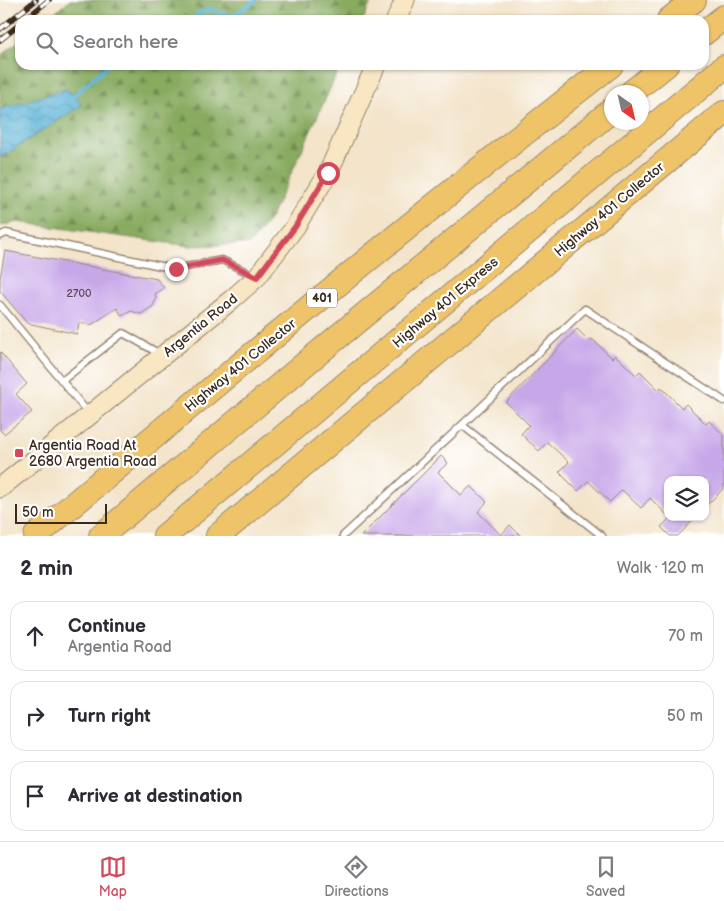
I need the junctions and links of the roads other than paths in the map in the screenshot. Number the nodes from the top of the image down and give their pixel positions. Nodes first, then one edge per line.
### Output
1 (405, 0) edge
2 (694, 0) edge
3 (398, 15) edge
4 (675, 15) edge
5 (724, 17) edge
6 (709, 29) edge
7 (724, 67) edge
8 (374, 70) edge
9 (605, 70) edge
10 (660, 70) edge
11 (641, 85) edge
12 (724, 113) edge
13 (604, 117) edge
14 (0, 236) edge
15 (257, 277) junction
16 (0, 305) edge
17 (163, 355) junction
18 (63, 380) junction
19 (724, 401) edge
20 (90, 415) junction
21 (462, 425) junction
22 (4, 482) edge
23 (36, 536) edge
24 (102, 536) edge
25 (165, 536) edge
26 (218, 536) edge
27 (342, 536) edge
28 (602, 536) edge

1 - 3 street
2 - 4 highway
5 - 6 highway
7 - 25 highway, Highway 401 Express
8 - 15 street, Argentia Road
9 - 23 highway, Highway 401 Collector / 401
10 - 11 highway
12 - 26 highway, Highway 401 Collector
13 - 24 highway
14 - 15 lane
15 - 17 street, Argentia Road
16 - 18 lane
17 - 18 lane
17 - 20 street, Argentia Road
18 - 20 lane
19 - 21 lane
20 - 22 street, Argentia Road
21 - 27 lane
21 - 28 lane

